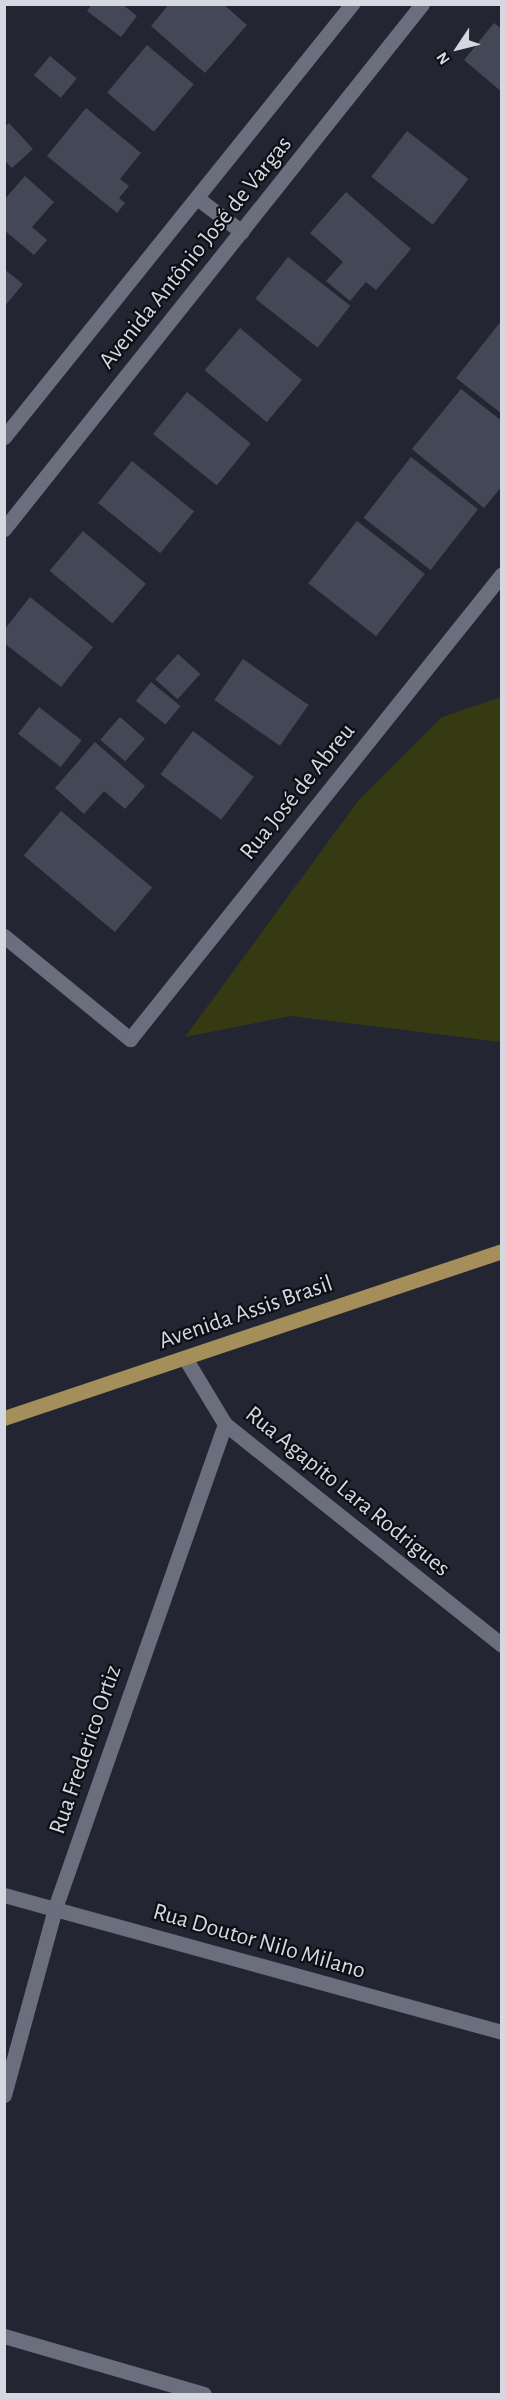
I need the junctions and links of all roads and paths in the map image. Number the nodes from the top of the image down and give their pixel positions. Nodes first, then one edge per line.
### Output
1 (352, 4) edge
2 (422, 4) edge
3 (196, 198) junction
4 (242, 232) junction
5 (4, 437) edge
6 (4, 529) edge
7 (501, 574) edge
8 (4, 936) edge
9 (501, 1251) edge
10 (184, 1358) junction
11 (4, 1418) edge
12 (225, 1424) junction
13 (501, 1645) edge
14 (4, 1895) edge
15 (55, 1908) junction
16 (501, 2032) edge
17 (4, 2095) edge
18 (4, 2336) edge
19 (204, 2394) edge

1 - 3 street, Avenida Antônio José de Vargas
2 - 4 street, Avenida Antônio José de Vargas
3 - 4 street
3 - 5 street, Avenida Antônio José de Vargas
4 - 6 street, Avenida Antônio José de Vargas
7 - 8 street, Rua José de Abreu
9 - 10 main road, Avenida Assis Brasil
10 - 11 main road, Avenida Assis Brasil
10 - 12 street, Rua Agapito Lara Rodrigues
12 - 13 street, Rua Agapito Lara Rodrigues
12 - 15 street, Rua Frederico Ortiz
14 - 15 street, Rua Doutor Nilo Milano
15 - 16 street, Rua Doutor Nilo Milano
15 - 17 street, Rua Frederico Ortiz
18 - 19 street

